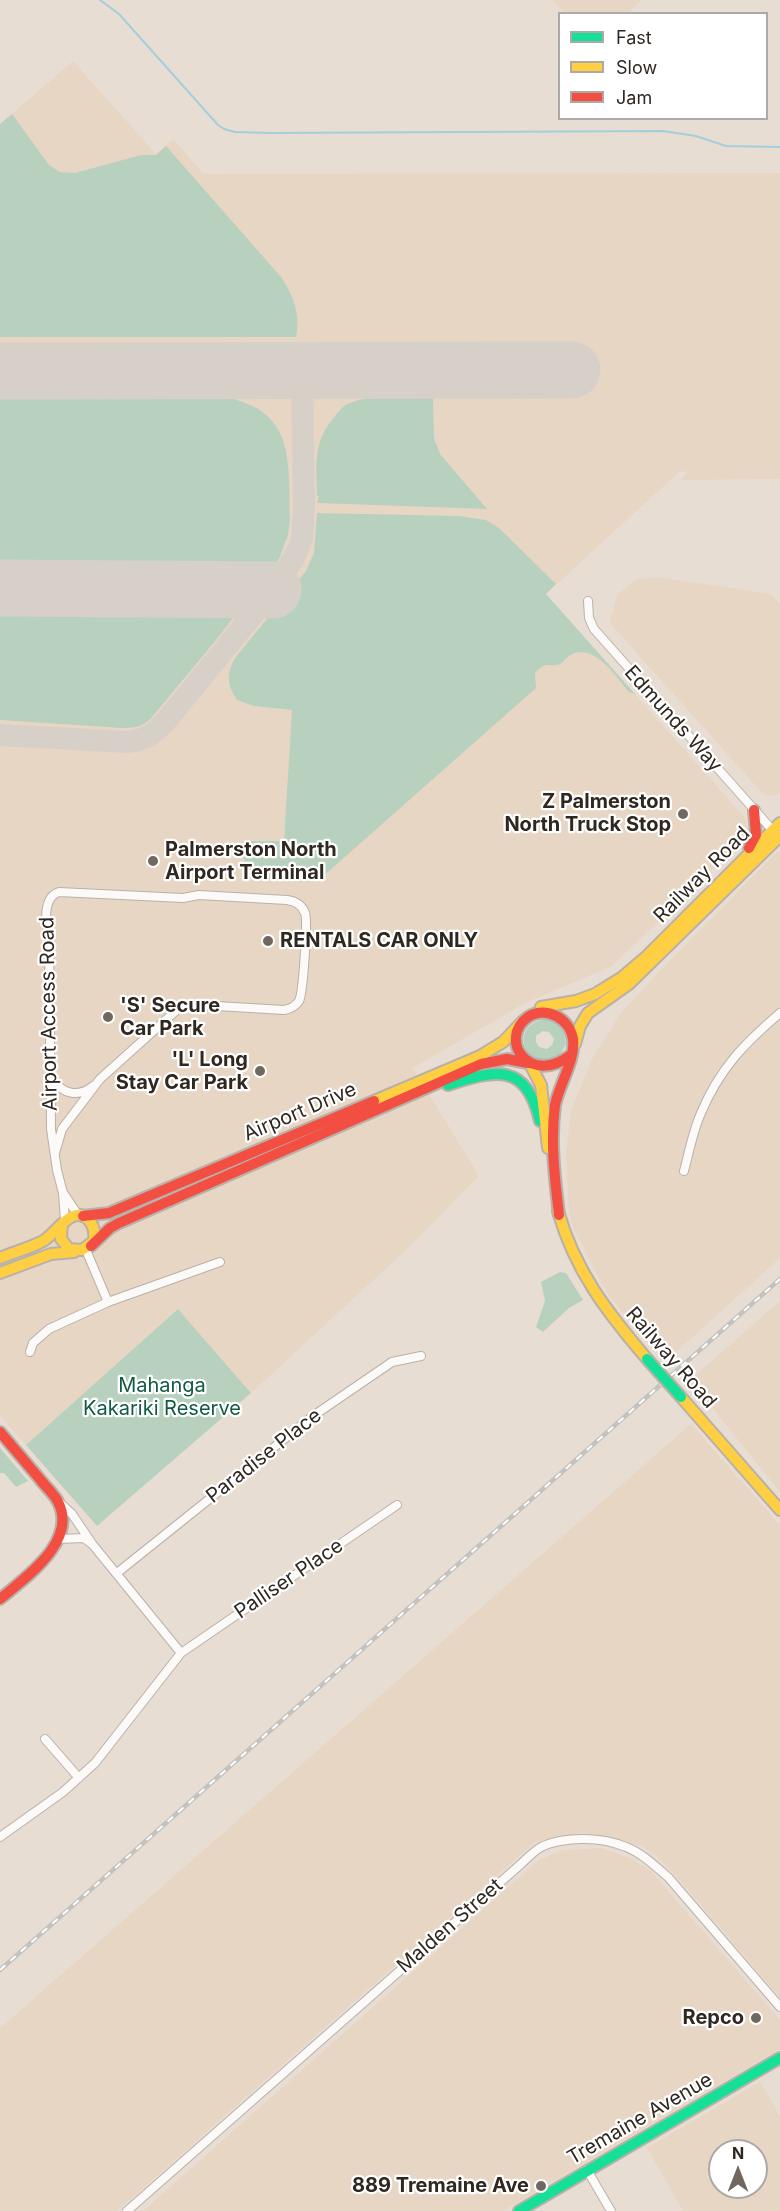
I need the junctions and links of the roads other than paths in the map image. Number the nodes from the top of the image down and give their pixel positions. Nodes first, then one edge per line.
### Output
1 (588, 601) dead end
2 (754, 810) junction
3 (778, 833) edge
4 (692, 910) junction
5 (780, 1012) edge
6 (524, 1020) junction
7 (573, 1051) junction
8 (529, 1064) junction
9 (52, 1076) junction
10 (100, 1079) junction
11 (389, 1106) junction
12 (55, 1153) junction
13 (684, 1171) dead end
14 (551, 1180) junction
15 (63, 1193) junction
16 (80, 1215) junction
17 (559, 1215) junction
18 (64, 1222) junction
19 (85, 1249) junction
20 (0, 1258) edge
21 (220, 1262) dead end
22 (0, 1273) edge
23 (108, 1302) junction
24 (30, 1352) dead end
25 (421, 1356) dead end
26 (0, 1432) edge
27 (57, 1500) junction
28 (397, 1505) dead end
29 (780, 1510) edge
30 (59, 1539) junction
31 (93, 1545) junction
32 (117, 1573) junction
33 (0, 1599) edge
34 (180, 1653) junction
35 (45, 1739) dead end
36 (79, 1778) junction
37 (2, 1834) edge
38 (780, 2007) edge
39 (780, 2058) edge
40 (587, 2170) junction
41 (127, 2211) edge
42 (519, 2211) edge
43 (611, 2211) edge

1 - 2 street, Edmunds Way
2 - 3 street, Edmunds Way
2 - 4 main road
3 - 4 main road, Railway Road
3 - 7 main road, Railway Road
4 - 6 main road, Railway Road
5 - 13 street
6 - 7 main road
6 - 8 main road
6 - 16 main road, Airport Drive
7 - 8 main road
7 - 17 main road, Railway Road
8 - 11 main road, Airport Drive
8 - 14 main road, Railway Road
9 - 10 street
9 - 10 street, Airport Access Road
9 - 12 street, Airport Access Road
10 - 12 street, Airport Access Road
11 - 14 main road
11 - 19 main road, Airport Drive
12 - 15 street, Airport Access Road
14 - 17 main road, Railway Road
15 - 16 street, Airport Access Road
15 - 18 street, Airport Access Road
16 - 18 main road
16 - 19 main road
17 - 29 main road, Railway Road, bridge
18 - 19 main road
18 - 20 main road
19 - 22 main road
19 - 23 street
21 - 23 street
23 - 24 street
25 - 32 street, Paradise Place
26 - 27 main road
27 - 30 main road
27 - 31 street
28 - 34 street, Palliser Place
30 - 31 street
30 - 33 main road
31 - 32 street
32 - 34 street
34 - 36 street, Palliser Place
35 - 36 street
36 - 37 street, Palliser Place
38 - 41 street, Malden Street
39 - 40 main road, Tremaine Avenue
40 - 42 main road, Tremaine Avenue
40 - 43 street

